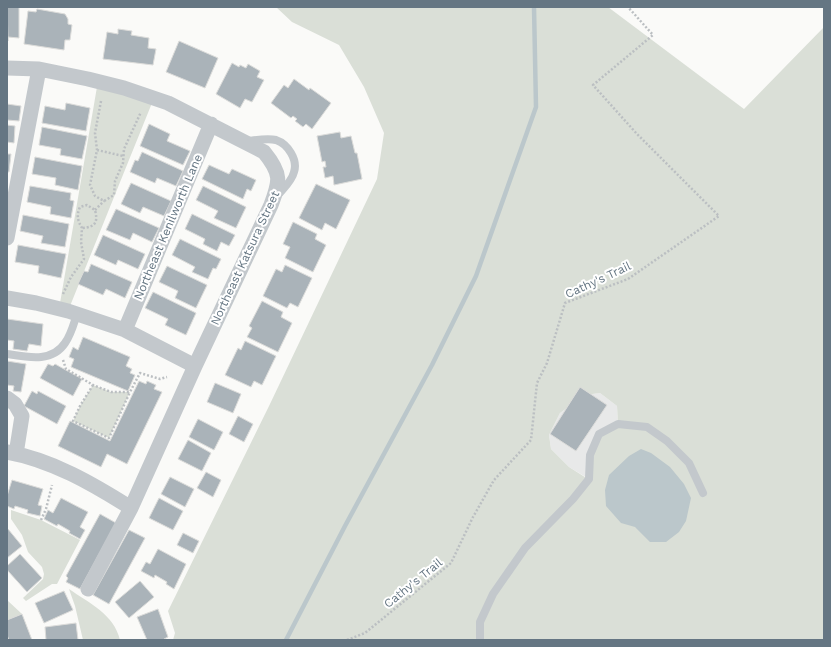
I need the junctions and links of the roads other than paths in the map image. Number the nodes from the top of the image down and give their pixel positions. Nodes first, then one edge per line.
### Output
1 (7, 68) edge
2 (39, 69) junction
3 (211, 124) junction
4 (243, 141) junction
5 (271, 206) junction
6 (7, 238) edge
7 (7, 298) edge
8 (77, 314) junction
9 (125, 330) junction
10 (7, 354) edge
11 (195, 366) junction
12 (7, 398) edge
13 (12, 453) edge
14 (703, 493) dead end
15 (131, 508) junction
16 (88, 589) dead end
17 (480, 640) edge

1 - 2 street, Northeast Katsura Street
2 - 3 street, Northeast Katsura Street
2 - 6 street
3 - 4 street, Northeast Katsura Street
3 - 9 street, Northeast Kenilworth Lane
4 - 5 street, Northeast Katsura Street
4 - 5 lane
5 - 11 street, Northeast Katsura Street
7 - 8 street
8 - 9 street
8 - 10 lane
9 - 11 street
11 - 15 street, Northeast Katsura Street
12 - 13 street
13 - 15 street
14 - 17 lane
15 - 16 street, Northeast Katsura Street

